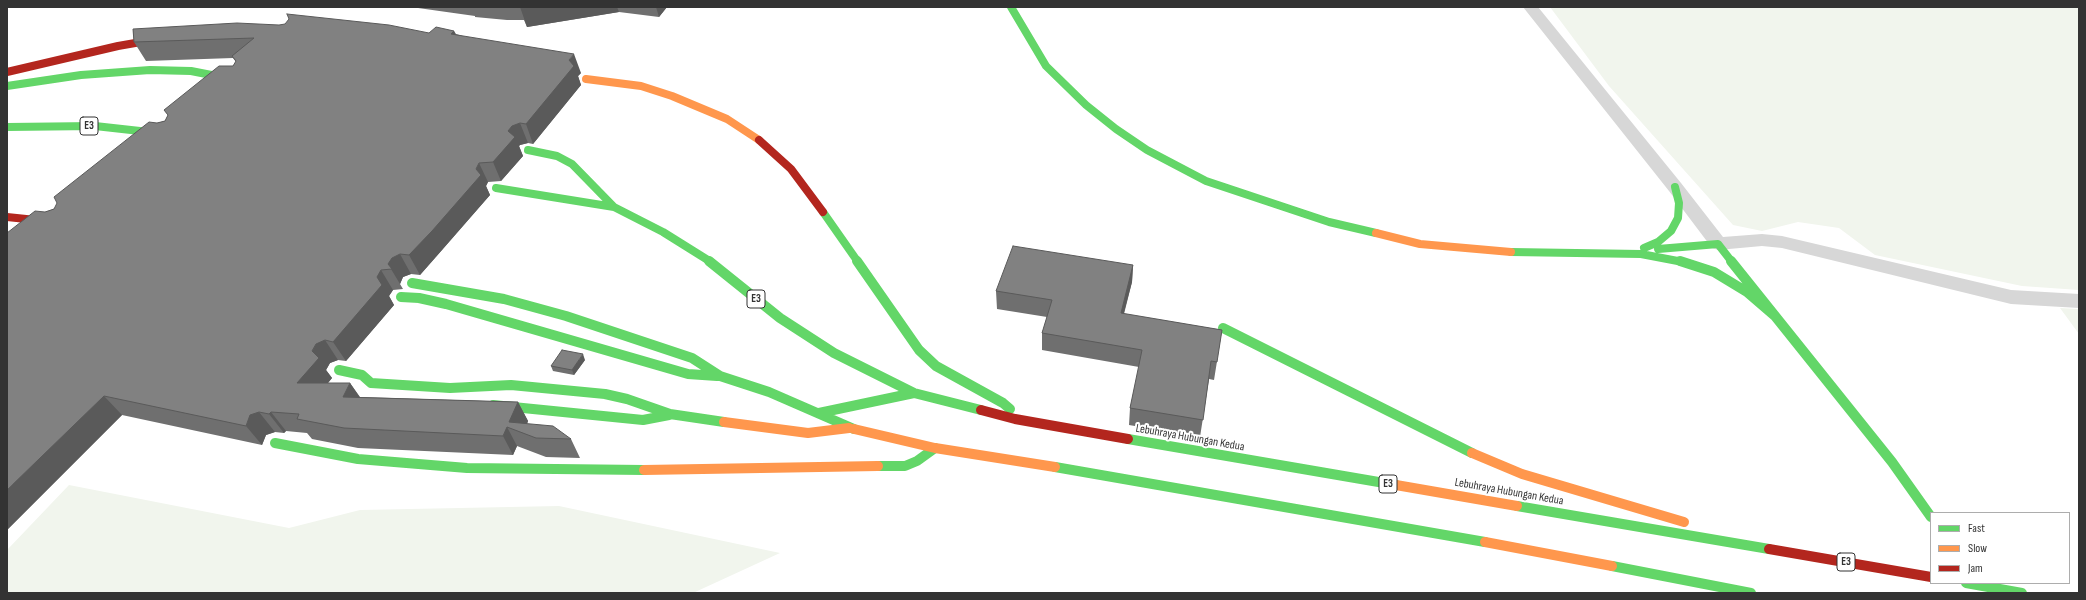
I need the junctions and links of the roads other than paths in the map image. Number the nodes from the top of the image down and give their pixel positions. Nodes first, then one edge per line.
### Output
1 (1011, 7) edge
2 (1530, 7) edge
3 (176, 37) edge
4 (7, 72) edge
5 (586, 79) dead end
6 (238, 80) edge
7 (7, 86) edge
8 (7, 127) edge
9 (171, 135) edge
10 (528, 150) dead end
11 (1675, 187) junction
12 (496, 188) dead end
13 (614, 207) junction
14 (7, 216) edge
15 (7, 220) edge
16 (62, 223) edge
17 (30, 229) edge
18 (1718, 244) junction
19 (1640, 251) junction
20 (1603, 253) junction
21 (412, 283) dead end
22 (401, 297) dead end
23 (2079, 301) edge
24 (1776, 317) junction
25 (1223, 328) dead end
26 (339, 370) dead end
27 (720, 376) junction
28 (371, 383) junction
29 (355, 385) dead end
30 (450, 388) junction
31 (914, 393) junction
32 (471, 396) dead end
33 (484, 402) edge
34 (819, 413) junction
35 (670, 414) junction
36 (1015, 419) junction
37 (849, 428) junction
38 (275, 443) dead end
39 (935, 448) junction
40 (1930, 516) edge
41 (1762, 547) junction
42 (1930, 577) edge
43 (1972, 584) edge
44 (1751, 593) edge
45 (2022, 593) edge

1 - 20 main road
2 - 11 street
3 - 4 main road
5 - 36 main road
6 - 7 main road
8 - 9 main road, E3
10 - 13 main road
11 - 18 street
11 - 19 main road
12 - 13 main road, Lebuhraya Hubungan Kedua / E3
13 - 31 main road, Lebuhraya Hubungan Kedua / E3
14 - 16 main road
15 - 17 main road
18 - 19 main road
18 - 23 street
18 - 24 main road
19 - 20 main road
20 - 24 main road
21 - 27 main road
22 - 27 main road
24 - 40 main road
25 - 41 main road
26 - 28 main road
27 - 34 main road
28 - 29 main road
28 - 30 main road
30 - 32 main road
30 - 35 main road
31 - 34 main road
31 - 36 main road, Lebuhraya Hubungan Kedua / E3
33 - 35 main road
34 - 37 main road
35 - 37 main road
36 - 41 main road, Lebuhraya Hubungan Kedua / E3
37 - 39 main road
38 - 39 main road
39 - 44 main road
41 - 42 main road, Lebuhraya Hubungan Kedua / E3
43 - 45 main road

